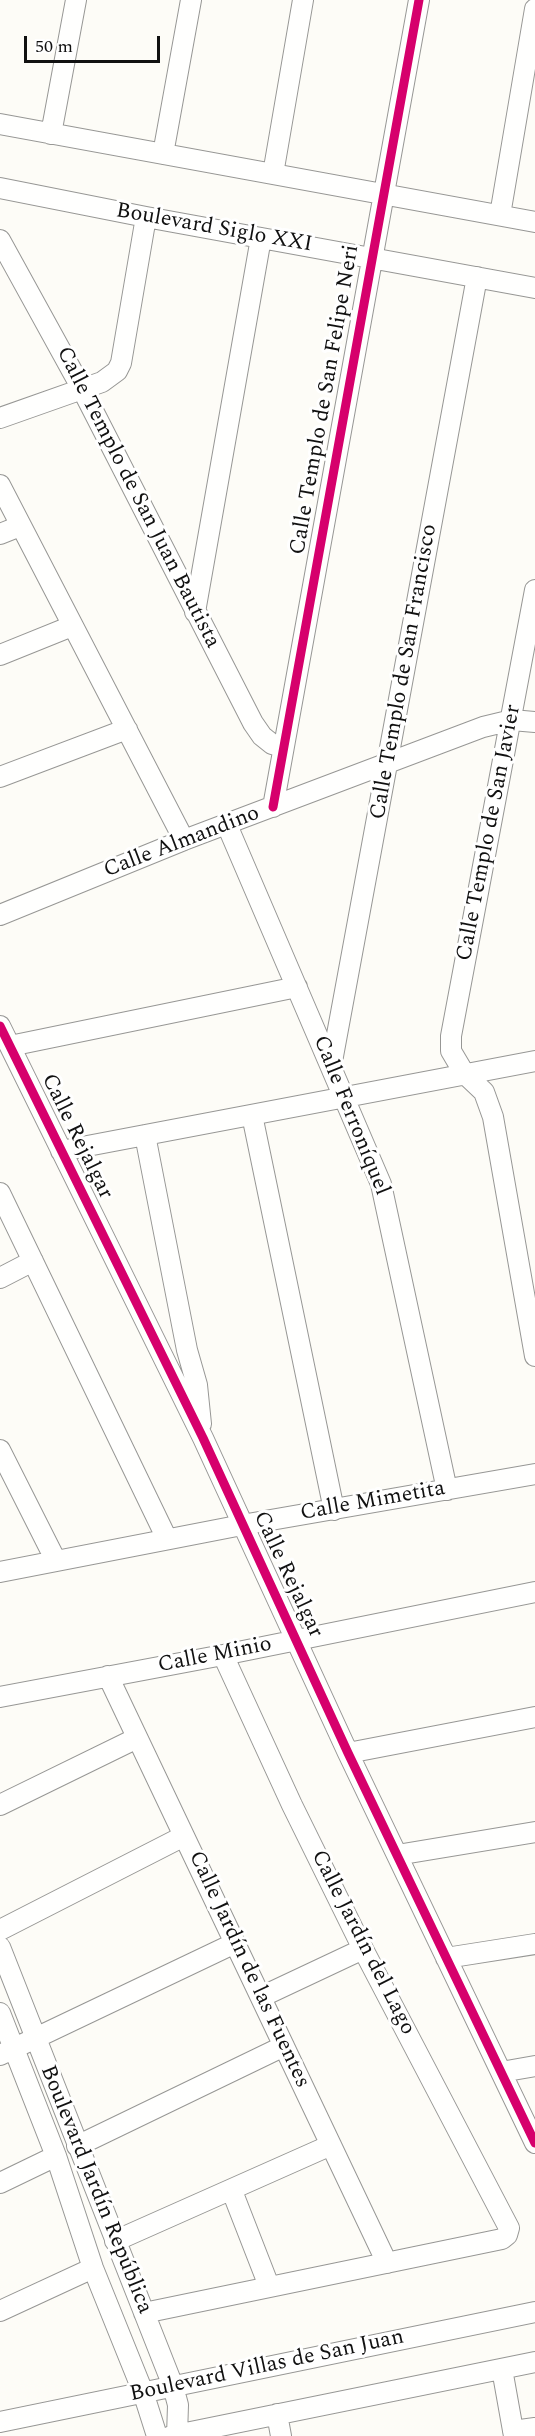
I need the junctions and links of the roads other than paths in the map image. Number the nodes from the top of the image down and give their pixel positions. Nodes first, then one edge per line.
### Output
1 (76, 0) edge
2 (191, 0) edge
3 (303, 0) edge
4 (419, 0) edge
5 (535, 9) edge
6 (0, 124) edge
7 (51, 134) junction
8 (163, 154) junction
9 (273, 174) junction
10 (0, 188) edge
11 (384, 193) junction
12 (500, 215) junction
13 (146, 217) junction
14 (535, 222) edge
15 (261, 238) junction
16 (0, 240) edge
17 (373, 258) junction
18 (477, 277) junction
19 (535, 288) edge
20 (82, 389) junction
21 (0, 418) edge
22 (0, 485) edge
23 (20, 526) junction
24 (0, 534) edge
25 (535, 590) edge
26 (195, 612) junction
27 (72, 626) junction
28 (0, 655) edge
29 (512, 720) junction
30 (535, 722) edge
31 (127, 729) junction
32 (282, 747) junction
33 (388, 764) junction
34 (0, 777) edge
35 (273, 807) junction
36 (227, 825) junction
37 (184, 840) junction
38 (0, 915) edge
39 (297, 987) junction
40 (0, 1026) edge
41 (10, 1046) junction
42 (535, 1061) edge
43 (331, 1067) junction
44 (464, 1073) junction
45 (344, 1097) junction
46 (252, 1115) junction
47 (145, 1135) junction
48 (61, 1151) junction
49 (0, 1193) edge
50 (33, 1261) junction
51 (0, 1278) edge
52 (535, 1356) edge
53 (203, 1438) junction
54 (0, 1450) edge
55 (535, 1474) edge
56 (447, 1490) junction
57 (334, 1510) junction
58 (242, 1525) junction
59 (167, 1539) junction
60 (56, 1561) junction
61 (0, 1572) edge
62 (535, 1592) edge
63 (296, 1639) junction
64 (223, 1655) junction
65 (108, 1676) junction
66 (0, 1698) edge
67 (535, 1717) edge
68 (137, 1738) junction
69 (348, 1752) junction
70 (0, 1805) edge
71 (535, 1832) edge
72 (184, 1836) junction
73 (397, 1855) junction
74 (0, 1930) edge
75 (235, 1943) junction
76 (535, 1944) edge
77 (0, 1947) edge
78 (363, 1949) junction
79 (447, 1959) junction
80 (261, 1997) junction
81 (0, 2013) edge
82 (35, 2038) junction
83 (284, 2046) junction
84 (7, 2052) edge
85 (535, 2066) edge
86 (501, 2072) junction
87 (535, 2143) edge
88 (331, 2145) junction
89 (76, 2146) junction
90 (56, 2156) junction
91 (0, 2182) edge
92 (232, 2191) junction
93 (115, 2241) junction
94 (387, 2263) junction
95 (93, 2268) junction
96 (269, 2286) junction
97 (0, 2311) edge
98 (535, 2312) edge
99 (144, 2313) junction
100 (535, 2362) edge
101 (502, 2369) junction
102 (173, 2386) junction
103 (143, 2392) junction
104 (277, 2414) junction
105 (0, 2422) edge
106 (535, 2428) edge
107 (514, 2434) edge
108 (157, 2436) edge
109 (175, 2436) edge
110 (281, 2436) edge

1 - 7 street
2 - 8 street
3 - 9 street
4 - 11 street, Calle Templo de San Felipe Neri
5 - 12 street
6 - 7 street
7 - 8 street
8 - 9 street
9 - 11 street
10 - 13 street, Boulevard Siglo XXI
11 - 12 street
11 - 17 street, Calle Templo de San Felipe Neri
12 - 14 street
13 - 15 street, Boulevard Siglo XXI
13 - 20 street
15 - 17 street, Boulevard Siglo XXI
15 - 26 street
16 - 20 street, Calle Templo de San Juan Bautista
17 - 18 street, Boulevard Siglo XXI
17 - 32 street, Calle Templo de San Felipe Neri
18 - 19 street, Boulevard Siglo XXI
18 - 33 street, Calle Templo de San Francisco
20 - 21 street
20 - 26 street, Calle Templo de San Juan Bautista
22 - 23 street
23 - 24 street
23 - 27 street
25 - 29 street, Calle Templo de San Javier
26 - 32 street, Calle Templo de San Juan Bautista
27 - 28 street
27 - 31 street
29 - 30 street, Calle Almandino
29 - 33 street, Calle Almandino
29 - 44 street, Calle Templo de San Javier
31 - 34 street
31 - 37 street
32 - 35 street, Calle Templo de San Felipe Neri
33 - 35 street, Calle Almandino
33 - 43 street, Calle Templo de San Francisco
35 - 36 street, Calle Almandino
36 - 37 street, Calle Almandino
36 - 39 street, Calle Ferroníquel
37 - 38 street, Calle Almandino
39 - 41 street
39 - 43 street, Calle Ferroníquel
40 - 41 street, Calle Rejalgar
41 - 48 street, Calle Rejalgar
42 - 44 street
43 - 45 street, Calle Ferroníquel
44 - 45 street
44 - 52 street, Calle Templo de San Javier
45 - 46 street
45 - 56 street, Calle Ferroníquel
46 - 47 street
46 - 57 street
47 - 48 street
47 - 53 street
48 - 53 street, Calle Rejalgar
49 - 50 street
50 - 51 street
50 - 59 street
53 - 58 street, Calle Rejalgar
54 - 60 street
55 - 56 street, Calle Mimetita
56 - 57 street, Calle Mimetita
57 - 58 street, Calle Mimetita
58 - 59 street, Calle Mimetita
58 - 63 street, Calle Rejalgar
59 - 60 street, Calle Mimetita
60 - 61 street, Calle Mimetita
62 - 63 street, Calle Minio
63 - 64 street, Calle Minio
63 - 69 street, Calle Rejalgar
64 - 65 street, Calle Minio
64 - 78 street, Calle Jardín del Lago
65 - 66 street, Calle Minio
65 - 68 street, Calle Jardín de las Fuentes
67 - 69 street
68 - 70 street
68 - 72 street, Calle Jardín de las Fuentes
69 - 73 street, Calle Rejalgar
71 - 73 street
72 - 74 street
72 - 75 street, Calle Jardín de las Fuentes
73 - 79 street, Calle Rejalgar
75 - 80 street, Calle Jardín de las Fuentes
75 - 82 street
76 - 79 street
77 - 82 street, Boulevard Jardín República
78 - 80 street
78 - 94 street, Calle Jardín del Lago
79 - 86 street, Calle Rejalgar
80 - 83 street, Calle Jardín de las Fuentes
81 - 84 street, Boulevard Jardín República
82 - 84 street
82 - 89 street, Boulevard Jardín República
83 - 88 street, Calle Jardín de las Fuentes
83 - 89 street
84 - 90 street, Boulevard Jardín República
85 - 86 street
86 - 87 street, Calle Rejalgar
88 - 92 street
88 - 94 street, Calle Jardín de las Fuentes
89 - 93 street, Boulevard Jardín República
90 - 91 street
90 - 95 street, Boulevard Jardín República
92 - 93 street
92 - 96 street
93 - 99 street, Boulevard Jardín República
94 - 96 street
95 - 97 street
95 - 103 street, Boulevard Jardín República
96 - 99 street
98 - 102 street, Boulevard Villas de San Juan
99 - 102 street, Boulevard Jardín República
100 - 101 street
101 - 104 street
101 - 107 street
102 - 103 street, Boulevard Villas de San Juan
102 - 109 street, Boulevard Jardín República
103 - 105 street, Boulevard Villas de San Juan
103 - 108 street, Boulevard Jardín República
104 - 109 street
104 - 110 street
106 - 107 street

